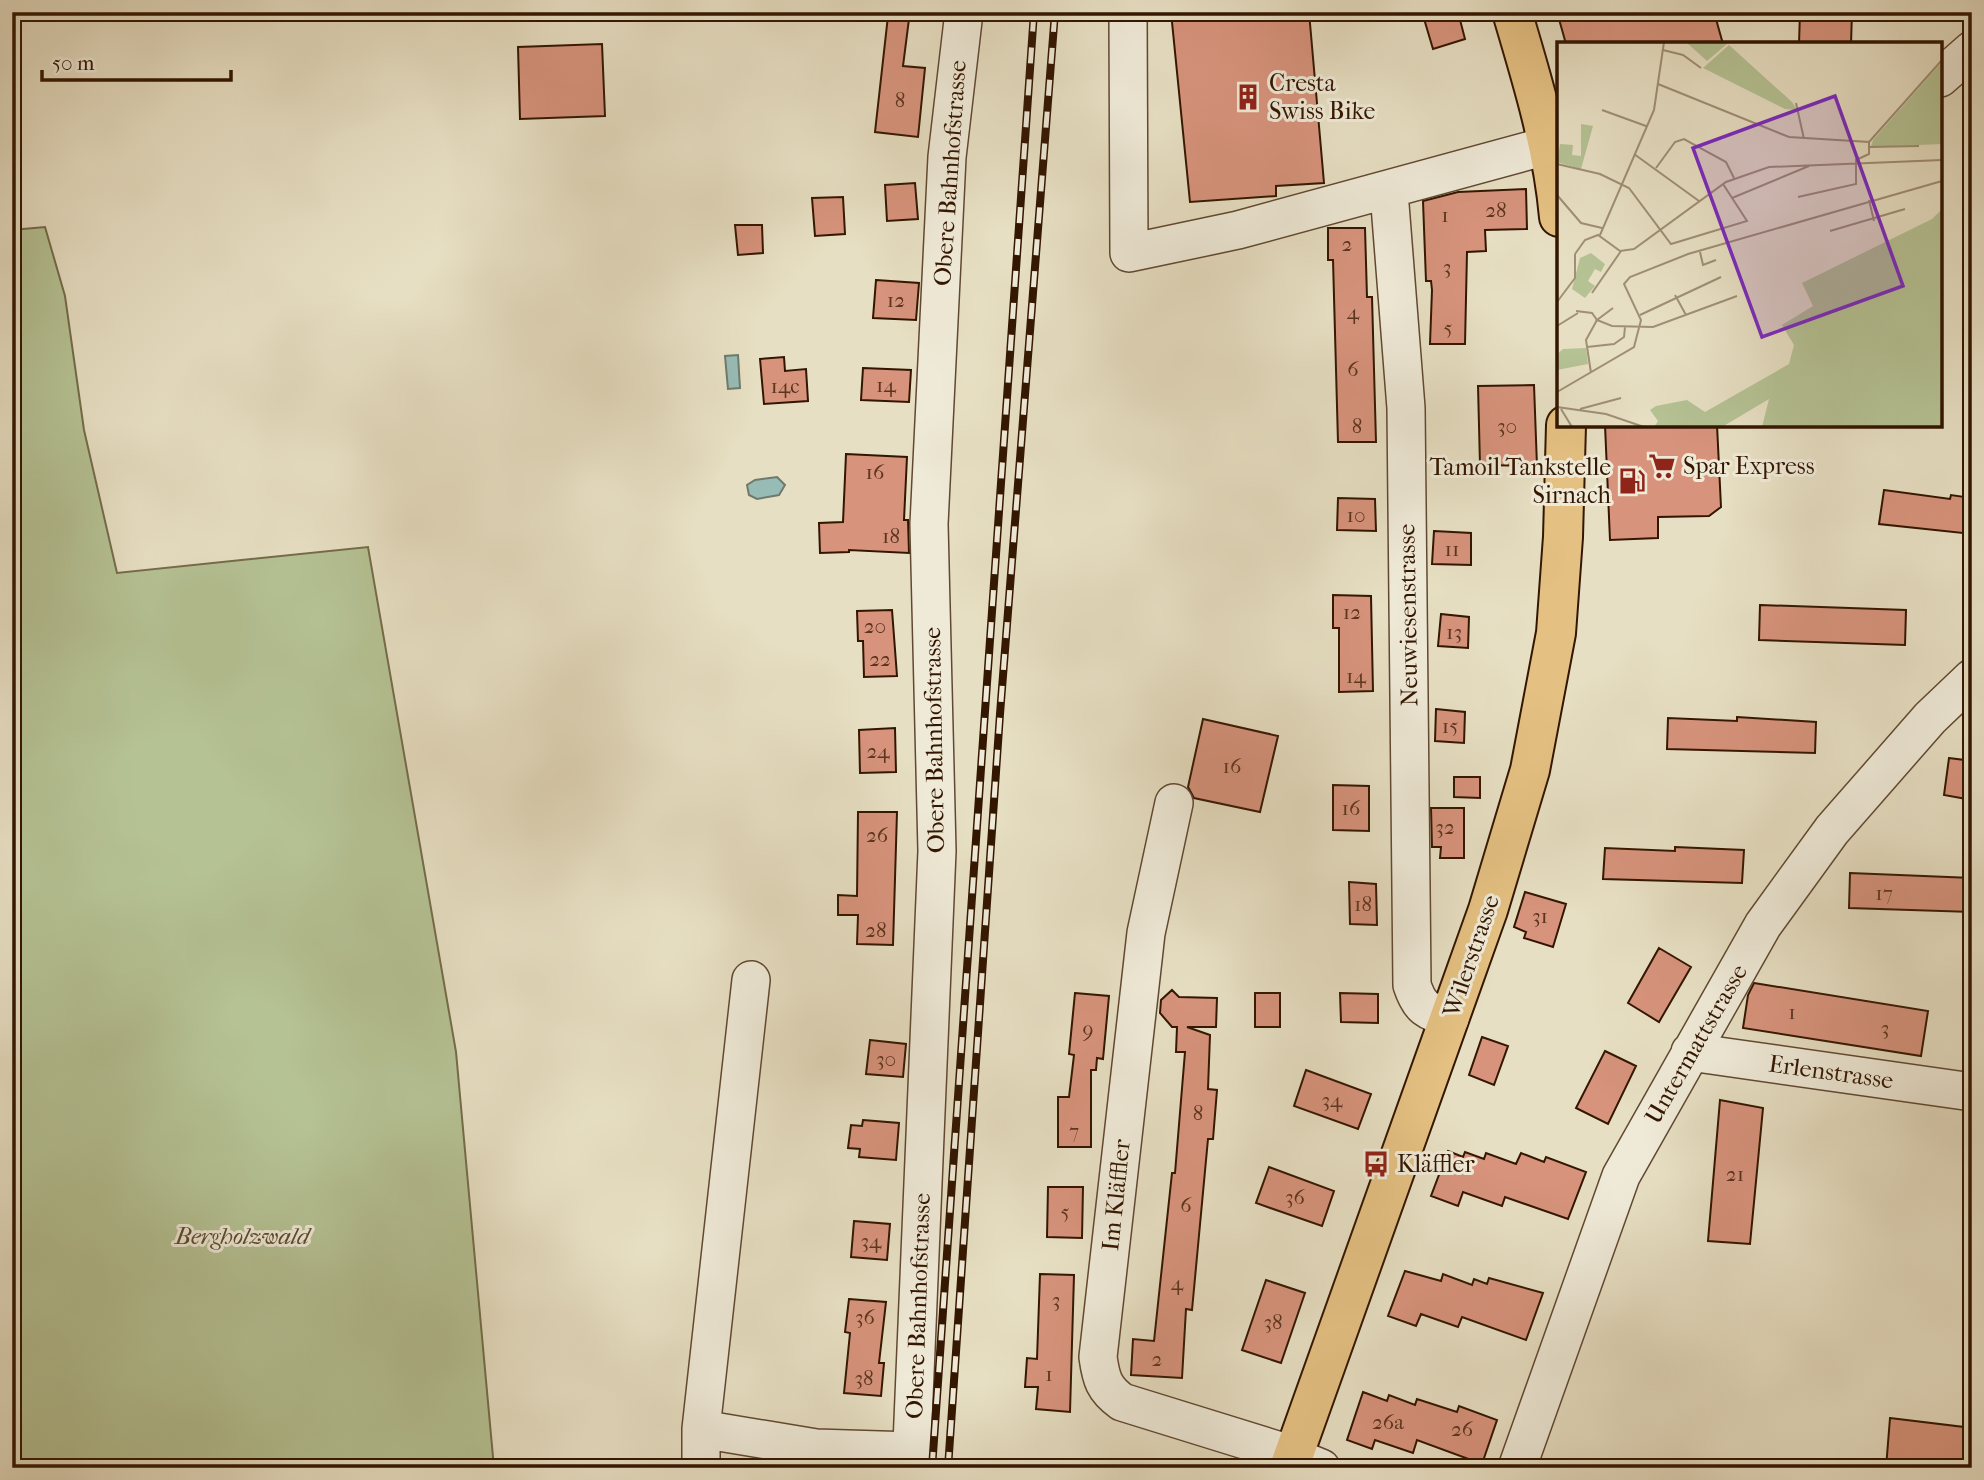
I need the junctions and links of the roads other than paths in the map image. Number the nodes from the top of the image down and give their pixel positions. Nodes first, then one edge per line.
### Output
1 (964, 12) edge
2 (1128, 12) edge
3 (1511, 12) edge
4 (1972, 50) edge
5 (1942, 76) edge
6 (1546, 146) junction
7 (1390, 192) junction
8 (1557, 198) edge
9 (1566, 427) edge
10 (1972, 678) edge
11 (1174, 803) dead end
12 (751, 980) dead end
13 (1450, 1018) junction
14 (1690, 1052) junction
15 (1972, 1092) edge
16 (701, 1429) junction
17 (911, 1459) edge
18 (1301, 1464) edge
19 (701, 1468) edge
20 (1517, 1468) edge

1 - 17 street, Obere Bahnhofstrasse
2 - 7 street
3 - 6 main road
4 - 5 street
6 - 7 street
6 - 8 main road
7 - 13 street, Neuwiesenstrasse
9 - 13 main road, Wilerstrasse
10 - 14 street, Untermattstrasse
11 - 18 street, Im Kläffler
12 - 16 street
13 - 18 main road, Wilerstrasse
14 - 15 street, Erlenstrasse
14 - 20 street, Untermattstrasse
16 - 17 street
16 - 19 street

